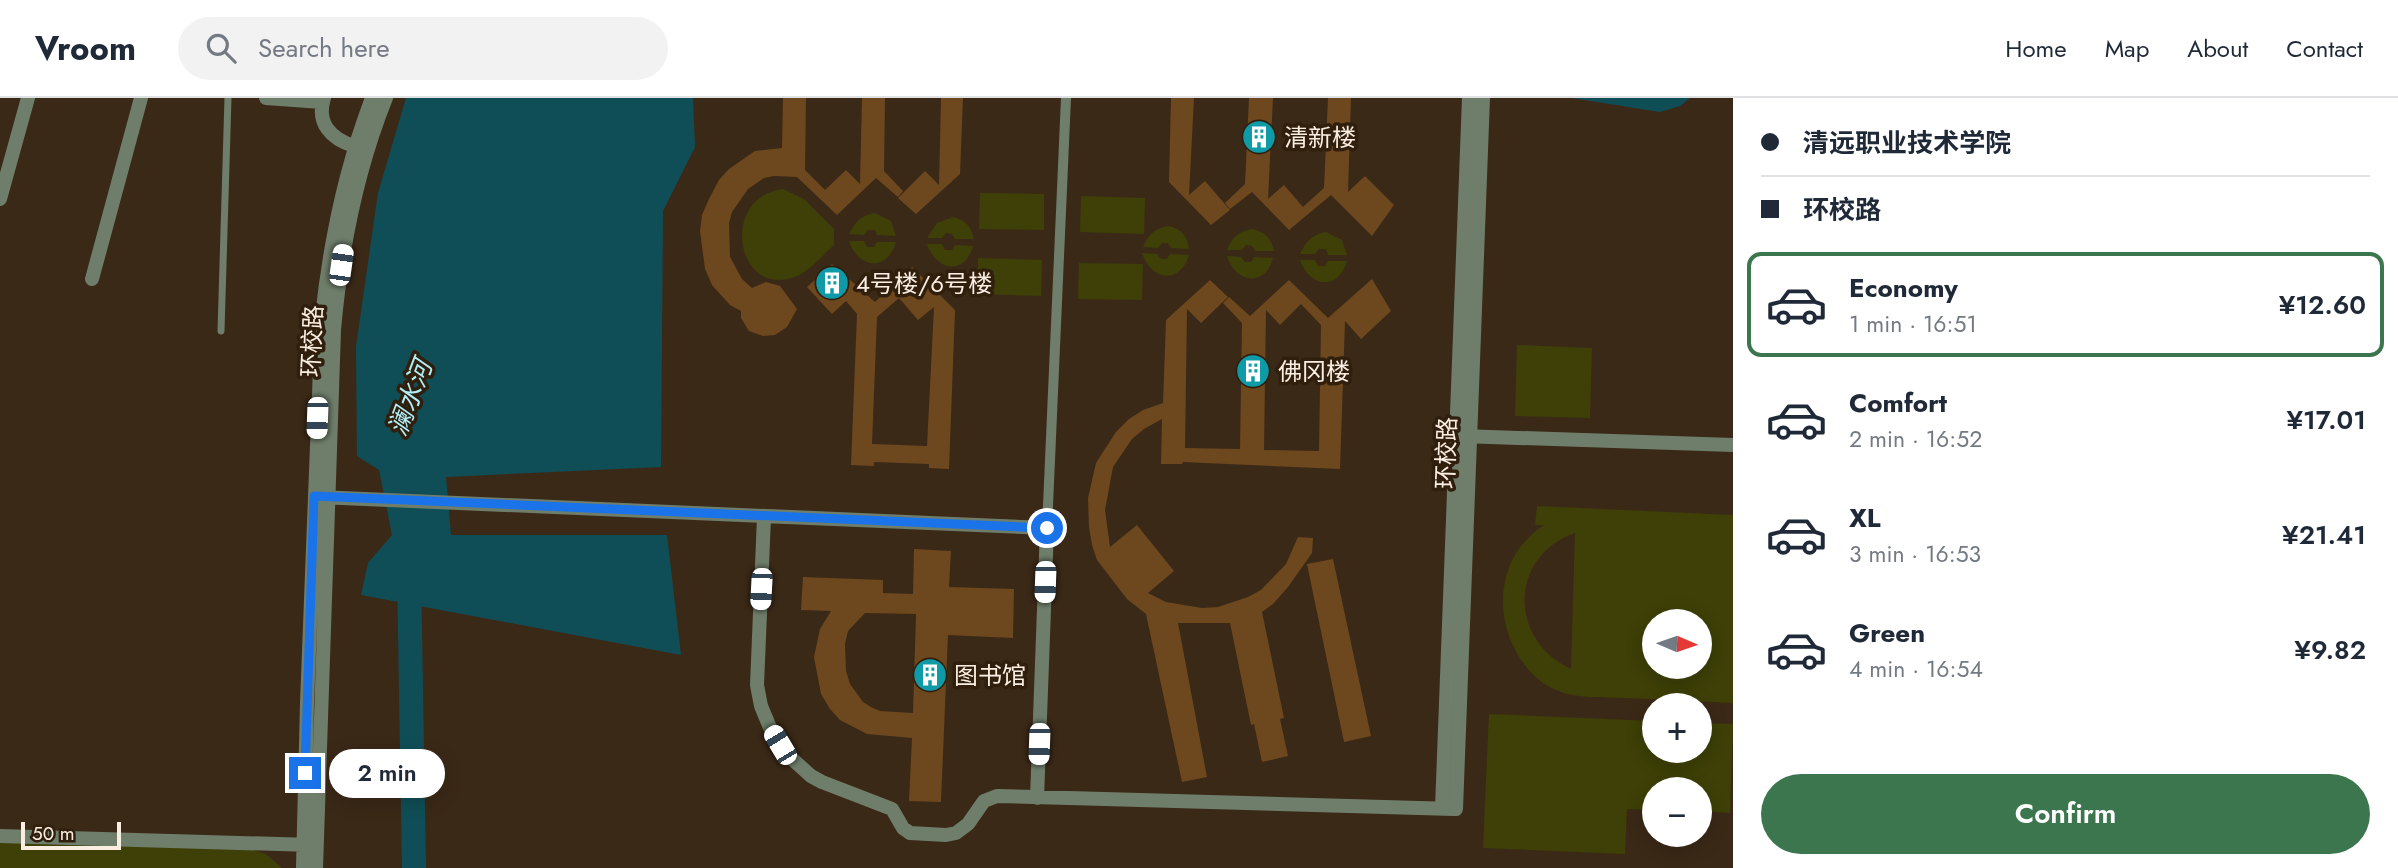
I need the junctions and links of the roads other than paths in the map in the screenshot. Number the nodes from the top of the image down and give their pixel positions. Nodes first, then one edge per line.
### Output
1 (28, 98) edge
2 (141, 98) edge
3 (228, 98) edge
4 (266, 98) edge
5 (372, 98) edge
6 (386, 98) edge
7 (1066, 98) edge
8 (1469, 98) edge
9 (1483, 98) edge
10 (323, 100) edge
11 (354, 146) junction
12 (0, 199) edge
13 (92, 279) dead end
14 (221, 331) dead end
15 (1462, 437) junction
16 (1733, 445) edge
17 (314, 496) junction
18 (329, 497) junction
19 (764, 517) junction
20 (1047, 528) junction
21 (1037, 798) junction
22 (0, 836) edge
23 (311, 844) junction
24 (303, 868) edge
25 (316, 868) edge

1 - 12 street
2 - 13 street
3 - 14 lane
4 - 10 street
5 - 11 street, 环校路
6 - 18 street, 环校路
7 - 20 street
8 - 15 street, 环校路
9 - 15 street, 环校路
10 - 11 street
11 - 17 street, 环校路
15 - 16 street
15 - 21 street, 环校路
17 - 18 street
17 - 23 street, 环校路
18 - 19 street
18 - 23 street, 环校路
19 - 20 street
19 - 21 street
20 - 21 street
22 - 23 street
23 - 24 street, 环校路
23 - 25 street, 环校路

